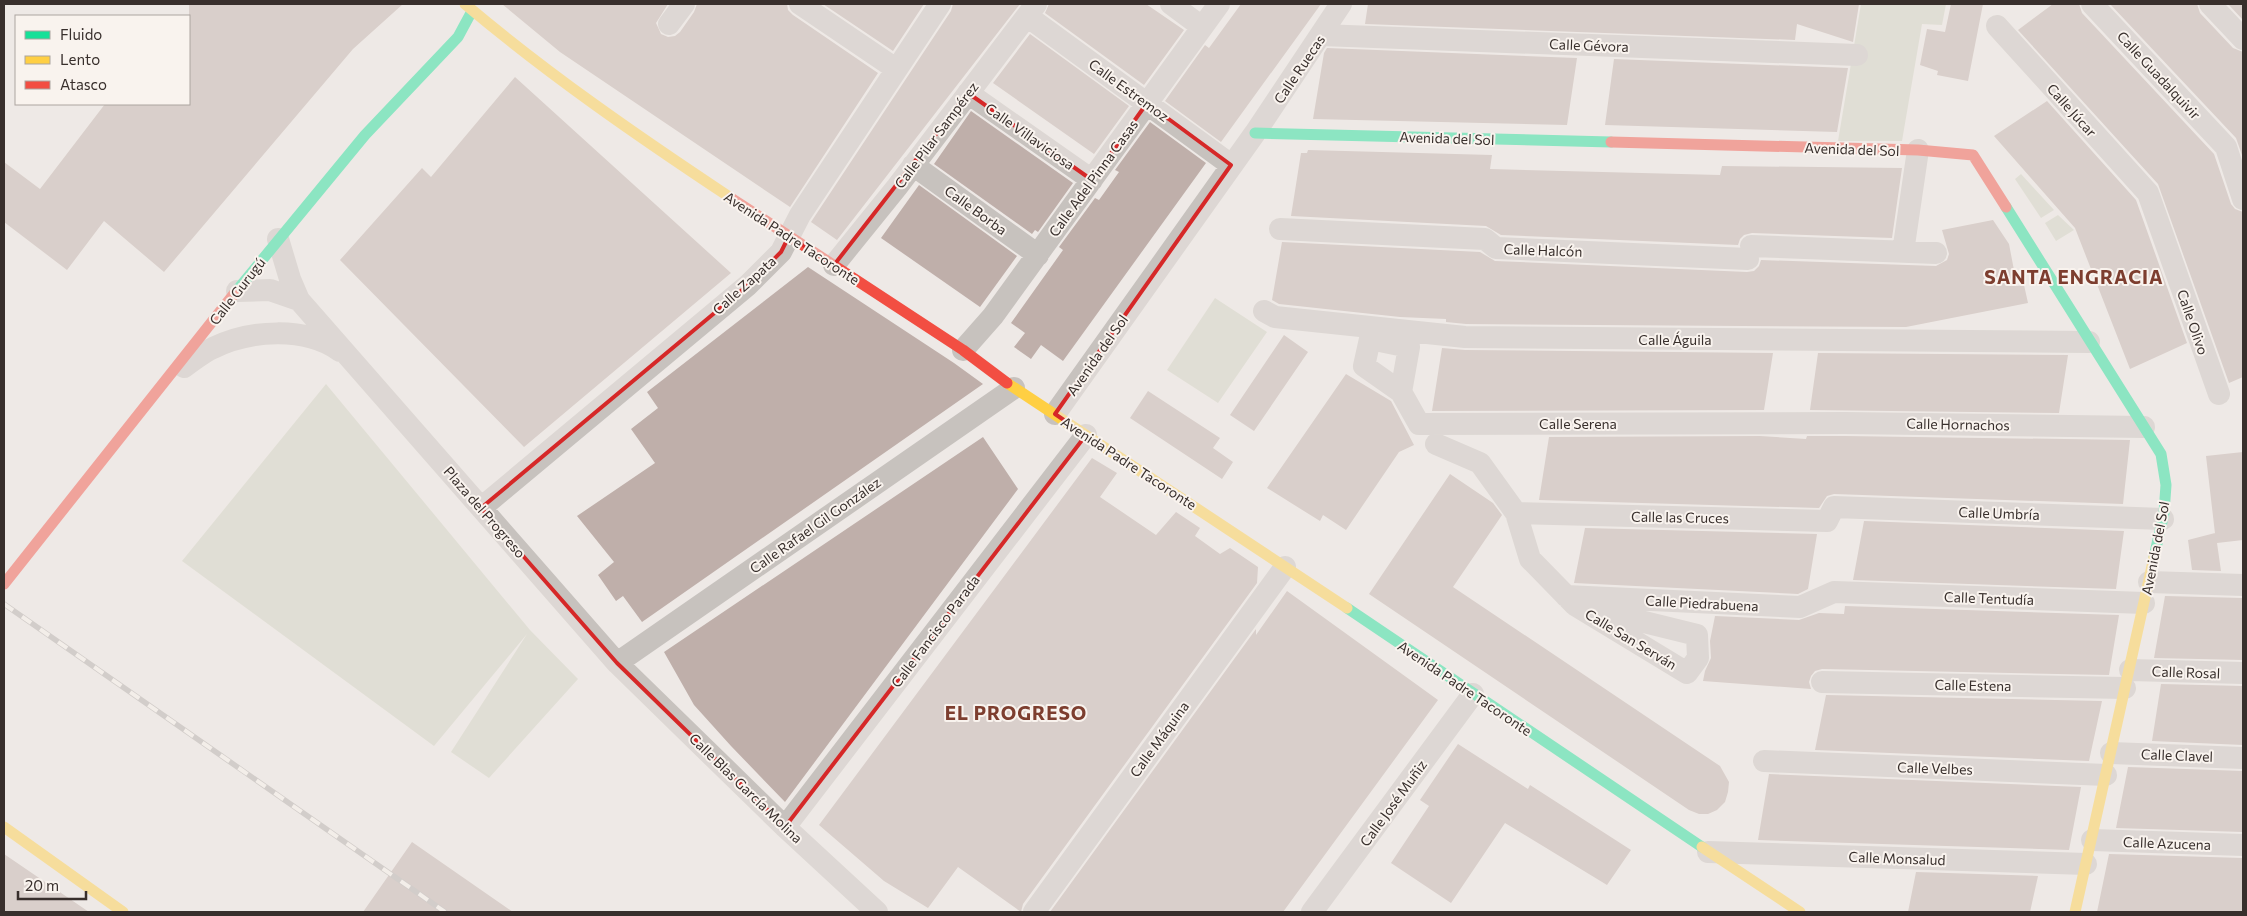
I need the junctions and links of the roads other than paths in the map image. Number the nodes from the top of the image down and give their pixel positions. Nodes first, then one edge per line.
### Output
1 (684, 4) edge
2 (800, 4) edge
3 (940, 4) edge
4 (1170, 4) edge
5 (1219, 4) edge
6 (1341, 4) edge
7 (2092, 4) edge
8 (2210, 4) edge
9 (471, 6) edge
10 (1032, 10) edge
11 (669, 24) dead end
12 (1202, 26) junction
13 (1996, 26) dead end
14 (1321, 35) junction
15 (2243, 39) edge
16 (1857, 55) dead end
17 (896, 69) junction
18 (968, 93) junction
19 (1147, 103) junction
20 (1255, 133) junction
21 (1918, 150) junction
22 (1231, 164) junction
23 (913, 165) junction
24 (1092, 180) junction
25 (2148, 193) joint
26 (2243, 199) edge
27 (1280, 229) dead end
28 (789, 236) junction
29 (278, 239) junction
30 (1903, 252) junction
31 (1936, 253) dead end
32 (1038, 255) junction
33 (834, 265) junction
34 (237, 291) junction
35 (299, 300) junction
36 (1264, 311) dead end
37 (2089, 342) junction
38 (963, 350) junction
39 (353, 361) junction
40 (172, 375) junction
41 (1014, 388) junction
42 (1401, 392) dead end
43 (2218, 394) dead end
44 (1054, 414) junction
45 (1773, 423) joint
46 (2144, 427) junction
47 (1086, 434) junction
48 (1436, 444) dead end
49 (1834, 507) joint
50 (481, 508) junction
51 (1516, 513) junction
52 (2163, 519) junction
53 (1285, 567) junction
54 (4, 584) edge
55 (2243, 585) edge
56 (1834, 592) joint
57 (2146, 593) junction
58 (1570, 601) junction
59 (617, 663) junction
60 (1687, 673) joint
61 (2243, 673) edge
62 (2127, 679) junction
63 (1822, 682) dead end
64 (1474, 694) junction
65 (2111, 752) junction
66 (2243, 758) edge
67 (1764, 761) dead end
68 (2106, 775) junction
69 (4, 827) edge
70 (785, 827) junction
71 (2092, 840) junction
72 (2243, 845) edge
73 (1708, 852) junction
74 (2086, 864) junction
75 (123, 912) edge
76 (877, 912) edge
77 (1034, 912) edge
78 (1312, 912) edge
79 (1800, 912) edge
80 (2076, 912) edge

1 - 11 street
2 - 17 street
3 - 17 street, Calle Zapata
4 - 12 street
5 - 12 street, Calle Adel Pinna Casas
6 - 14 street, Calle Ruecas
7 - 26 street, Calle Guadalquivir
8 - 15 street
9 - 28 main road, Avenida Padre Tacoronte
9 - 29 main road, Calle Gurugú
10 - 18 street, Calle Pilar Sampérez
10 - 19 street, Calle Estremoz
12 - 19 street, Calle Adel Pinna Casas
13 - 25 street, Calle Júcar
14 - 16 street, Calle Gévora
14 - 20 street, Calle Ruecas
17 - 28 street, Calle Zapata
18 - 23 street, Calle Pilar Sampérez
18 - 24 street, Calle Villaviciosa
19 - 22 street, Calle Estremoz
19 - 24 street, Calle Adel Pinna Casas
20 - 21 main road, Avenida del Sol
20 - 22 street, Avenida del Sol
21 - 30 street
21 - 37 main road, Avenida del Sol
22 - 44 street, Avenida del Sol
23 - 32 street, Calle Borba
23 - 33 street, Calle Pilar Sampérez
24 - 32 street, Calle Adel Pinna Casas
25 - 43 street, Calle Olivo
27 - 30 street, Calle Halcón
28 - 33 main road, Avenida Padre Tacoronte
28 - 50 street, Calle Zapata
29 - 34 main road, Calle Gurugú
29 - 35 street, Plaza del Progreso
30 - 31 street, Calle Halcón
32 - 38 street, Calle Adel Pinna Casas
33 - 38 main road, Avenida Padre Tacoronte
34 - 35 street, Plaza del Progreso
34 - 40 main road, Calle Gurugú
35 - 39 street, Plaza del Progreso
36 - 37 street, Calle Águila
37 - 46 main road, Avenida del Sol
38 - 41 main road, Avenida Padre Tacoronte
39 - 40 street, Plaza del Progreso
39 - 50 street, Plaza del Progreso
40 - 54 main road, Calle Gurugú
41 - 44 main road, Avenida Padre Tacoronte
41 - 59 street, Calle Rafael Gil González
42 - 45 street, Calle Serena
44 - 47 main road, Avenida Padre Tacoronte
45 - 46 street, Calle Hornachos
46 - 52 main road, Avenida del Sol
47 - 53 main road, Avenida Padre Tacoronte
47 - 70 street, Calle Fancisco Parada
48 - 51 street
49 - 51 street, Calle las Cruces
49 - 52 street, Calle Umbría
50 - 59 street, Plaza del Progreso
51 - 58 street
52 - 57 main road, Avenida del Sol
53 - 64 main road, Avenida Padre Tacoronte
53 - 77 street, Calle Máquina
55 - 57 street, Calle Tentudía
56 - 57 street, Calle Tentudía
56 - 58 street, Calle Piedrabuena
57 - 62 main road, Avenida del Sol
58 - 60 street, Calle San Serván
58 - 60 street, Calle Piedrabuena
59 - 70 street, Calle Blas García Molina
61 - 62 street, Calle Rosal
62 - 63 street, Calle Estena
62 - 65 main road, Avenida del Sol
64 - 73 main road, Avenida Padre Tacoronte
64 - 78 street, Calle José Muñiz
65 - 66 street, Calle Clavel
65 - 68 main road, Avenida del Sol
67 - 68 street, Calle Velbes
68 - 71 main road, Avenida del Sol
69 - 75 main road
70 - 76 street, Calle Blas García Molina
71 - 72 street, Calle Azucena
71 - 74 main road, Avenida del Sol
73 - 74 street, Calle Monsalud
73 - 79 main road, Avenida Padre Tacoronte
74 - 80 main road, Avenida del Sol

